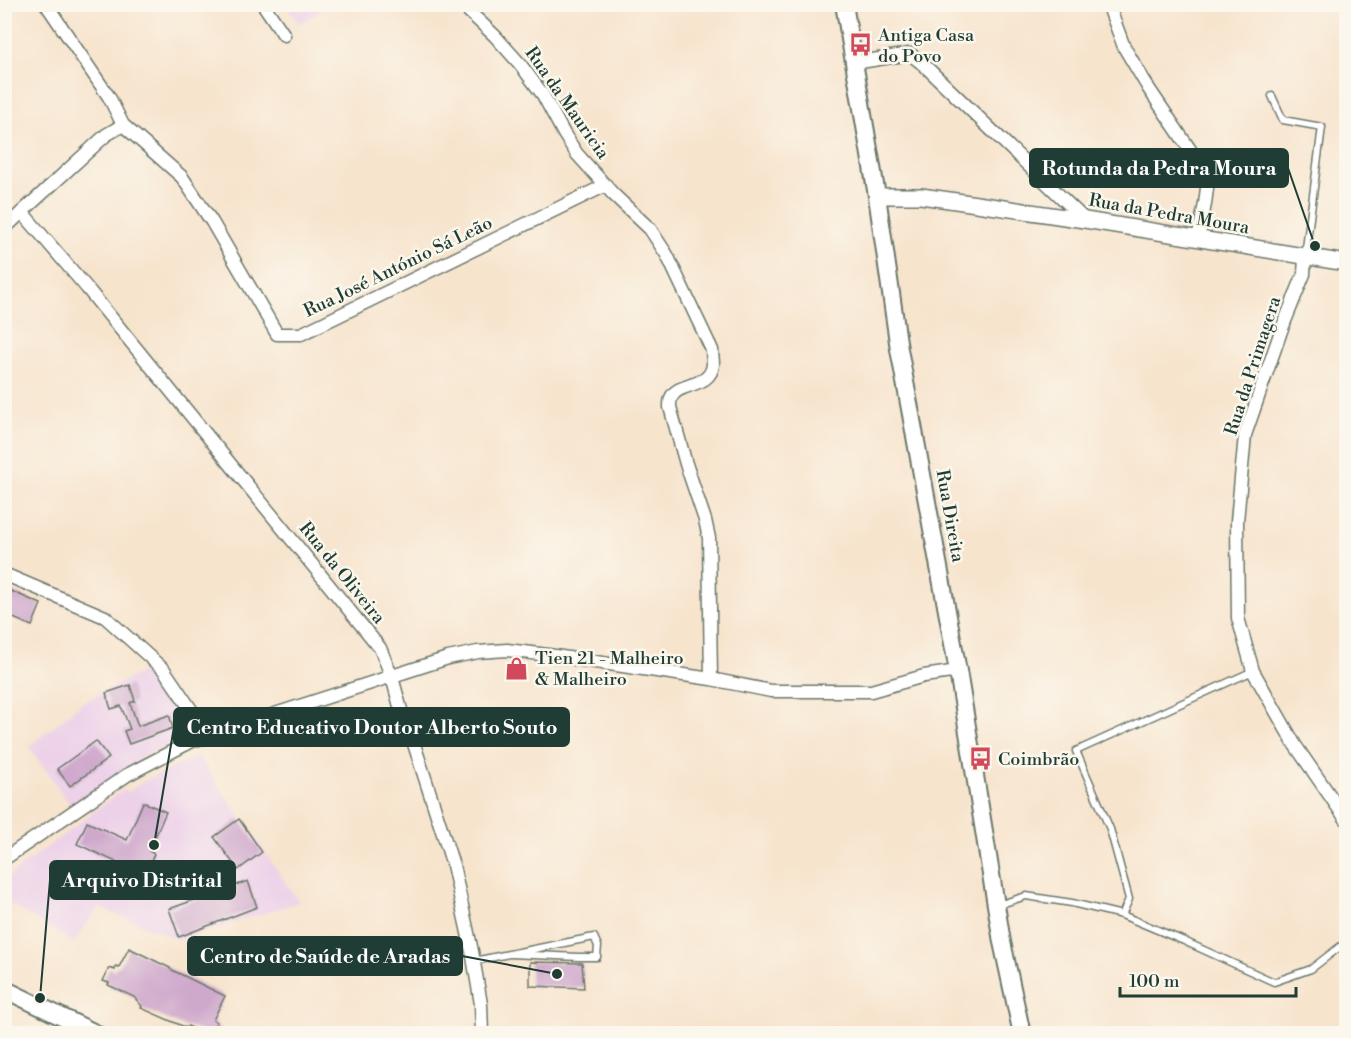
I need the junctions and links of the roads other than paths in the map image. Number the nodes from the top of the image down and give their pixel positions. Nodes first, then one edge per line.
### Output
1 (46, 4) edge
2 (263, 4) edge
3 (461, 4) edge
4 (844, 4) edge
5 (1108, 4) edge
6 (284, 35) dead end
7 (854, 63) junction
8 (1272, 96) dead end
9 (123, 125) junction
10 (606, 185) junction
11 (877, 196) junction
12 (21, 212) junction
13 (1085, 220) junction
14 (4, 229) edge
15 (1198, 239) junction
16 (1305, 257) junction
17 (1347, 263) edge
18 (4, 574) edge
19 (958, 671) junction
20 (1253, 671) junction
21 (392, 677) junction
22 (711, 679) junction
23 (204, 738) junction
24 (1347, 819) edge
25 (4, 859) edge
26 (996, 906) junction
27 (1122, 915) junction
28 (1347, 942) edge
29 (510, 954) junction
30 (474, 961) junction
31 (4, 989) edge
32 (97, 1034) edge
33 (482, 1034) edge
34 (1022, 1034) edge

1 - 9 street, Rua José António Sá Leão
2 - 6 street
3 - 10 street, Rua da Mauricia
4 - 7 main road, Rua Direita
5 - 15 street
7 - 11 main road, Rua Direita
7 - 13 street
8 - 16 lane
9 - 10 street, Rua José António Sá Leão
9 - 12 street
10 - 22 street, Rua da Mauricia
11 - 13 street, Rua da Pedra Moura
11 - 19 main road, Rua Direita
12 - 14 street
12 - 21 street, Rua da Oliveira
13 - 15 street, Rua da Pedra Moura
15 - 16 street, Rua da Pedra Moura
16 - 17 street, Rua da Pedra Moura
16 - 20 street, Rua da Primagera
18 - 23 street
19 - 22 street
19 - 26 main road, Rua Direita
20 - 24 street, Rua da Primagera
20 - 27 lane
21 - 22 street
21 - 23 street
21 - 30 street, Rua da Oliveira
23 - 25 street
26 - 27 lane
26 - 34 main road, Rua Direita
27 - 28 lane
29 - 29 lane
29 - 30 lane
30 - 33 street, Rua da Oliveira
31 - 32 main road

